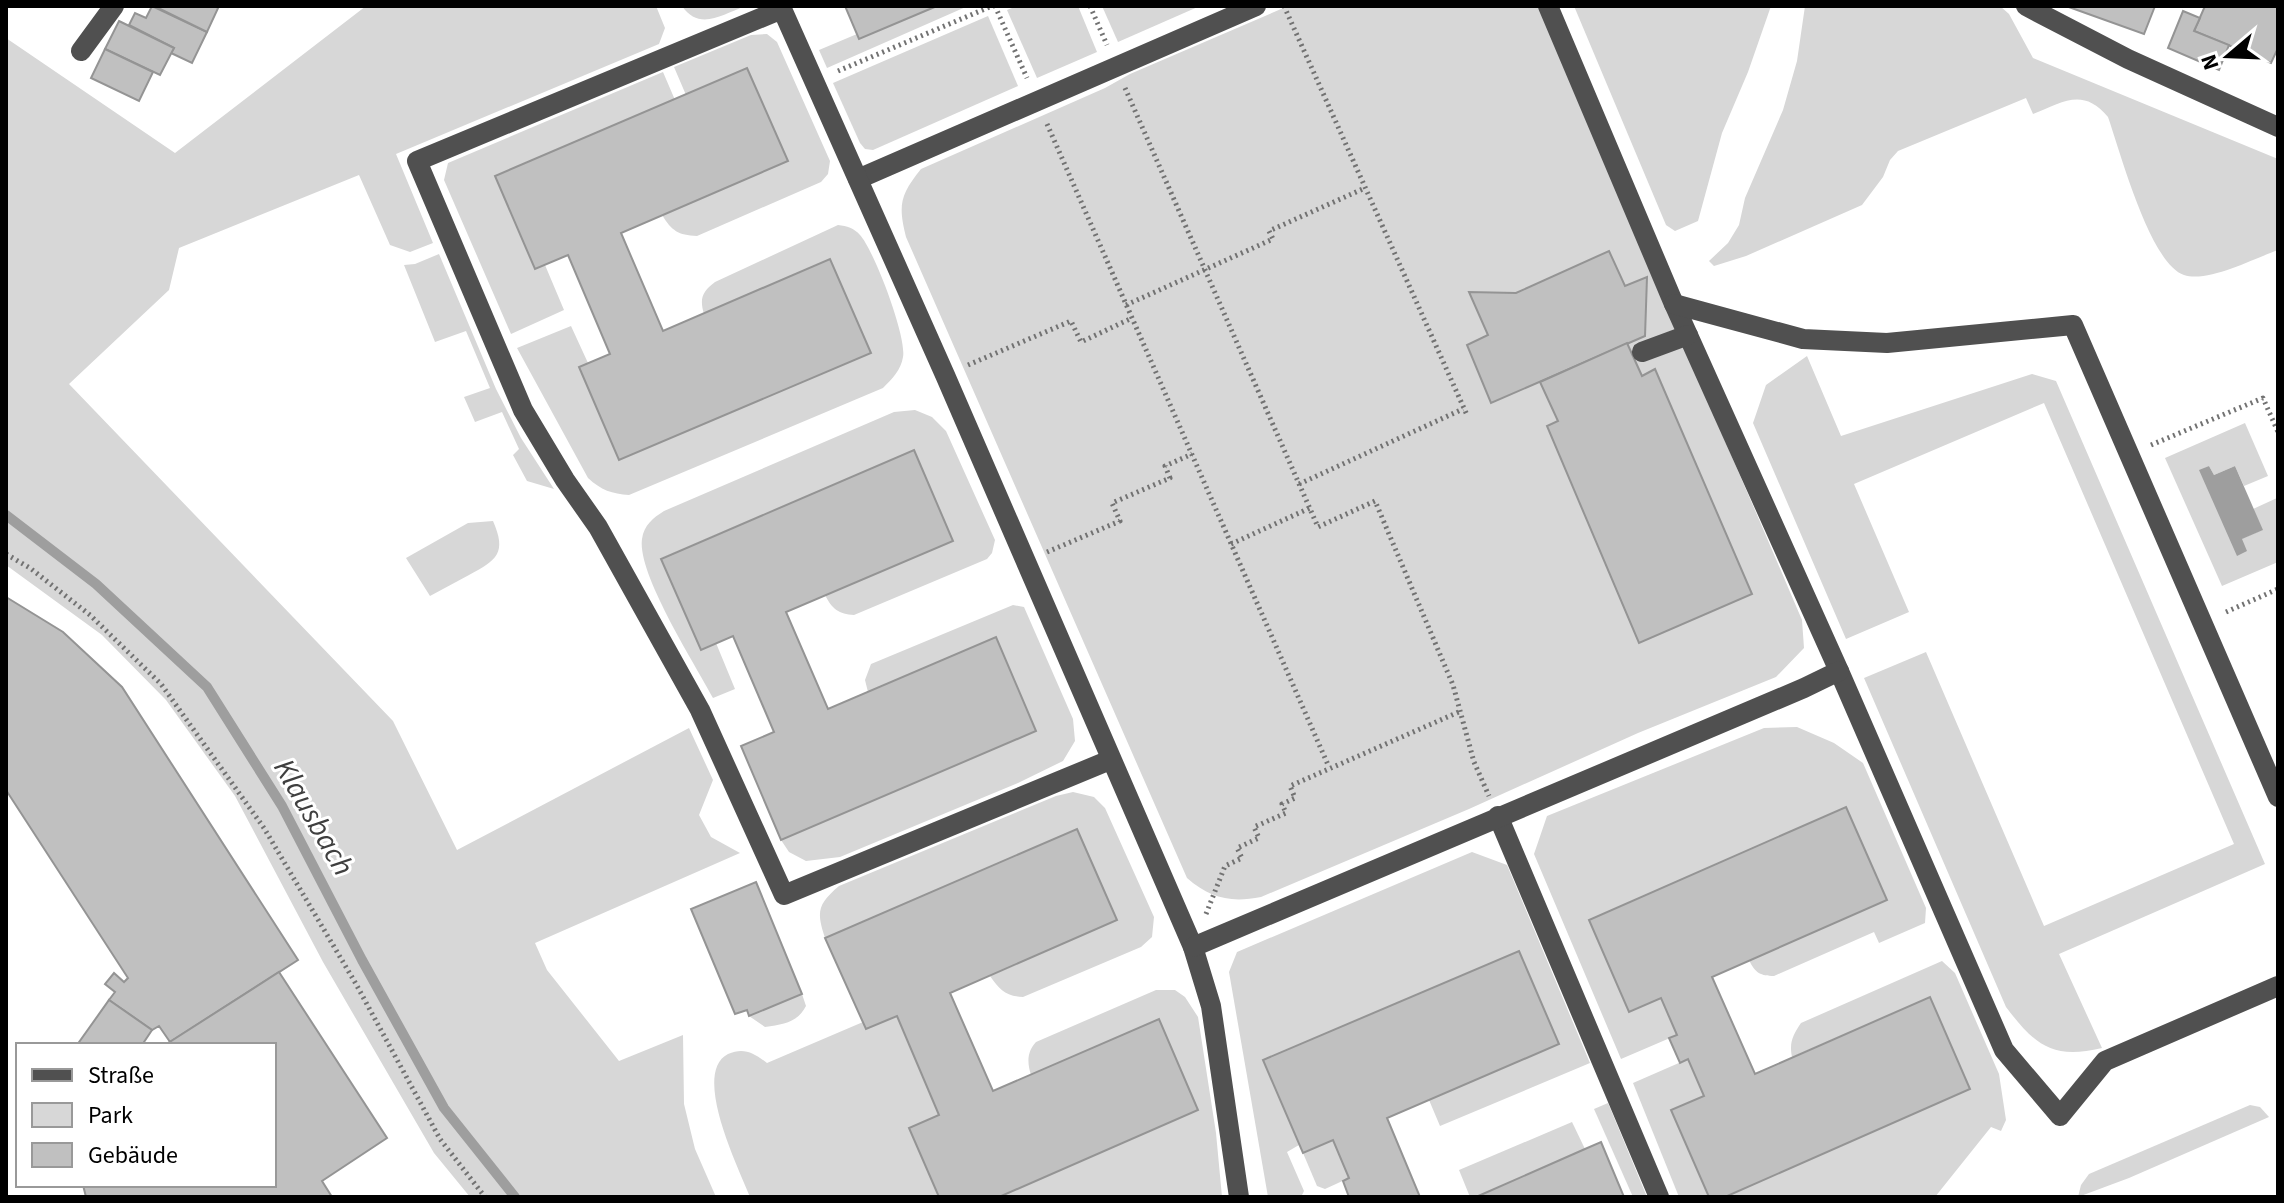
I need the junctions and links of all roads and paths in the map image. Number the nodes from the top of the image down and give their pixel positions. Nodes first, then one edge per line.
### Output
1 (114, 6) edge
2 (994, 6) edge
3 (1090, 6) edge
4 (1256, 6) edge
5 (1284, 6) edge
6 (1548, 6) edge
7 (2026, 6) edge
8 (81, 51) dead end
9 (1117, 68) junction
10 (815, 81) junction
11 (1037, 101) junction
12 (2278, 127) edge
13 (858, 179) junction
14 (1365, 188) junction
15 (1205, 270) junction
16 (1674, 304) junction
17 (1126, 305) junction
18 (1132, 318) junction
19 (1688, 335) junction
20 (1642, 352) dead end
21 (945, 375) junction
22 (2278, 432) edge
23 (1192, 454) junction
24 (2129, 454) junction
25 (1299, 484) junction
26 (1310, 508) junction
27 (1231, 544) junction
28 (6, 554) edge
29 (1027, 567) junction
30 (2278, 589) edge
31 (2203, 622) junction
32 (1839, 671) junction
33 (1461, 711) junction
34 (1110, 760) junction
35 (1329, 767) junction
36 (2278, 797) edge
37 (1498, 816) junction
38 (1193, 947) junction
39 (2278, 986) edge
40 (485, 1197) edge
41 (1239, 1197) edge
42 (1659, 1197) edge

1 - 8 street
2 - 10 path
2 - 11 path
3 - 9 path
4 - 9 street
5 - 14 path
6 - 16 street
7 - 12 street
9 - 11 street
9 - 15 path
10 - 13 street
10 - 34 street
11 - 13 street
11 - 17 path
13 - 21 street
14 - 15 path
14 - 25 path
15 - 17 path
15 - 25 path
16 - 19 street
16 - 24 street
17 - 18 path
18 - 21 path
18 - 23 path
19 - 20 street
19 - 32 street
21 - 29 street
22 - 24 path
23 - 27 path
23 - 29 path
24 - 31 street
25 - 26 path
26 - 27 path
26 - 33 path
27 - 35 path
28 - 40 path
29 - 34 street
30 - 31 path
31 - 36 street
32 - 37 street
32 - 39 street
33 - 35 path
33 - 37 path
34 - 38 street
35 - 38 path
37 - 38 street
37 - 42 street
38 - 41 street

